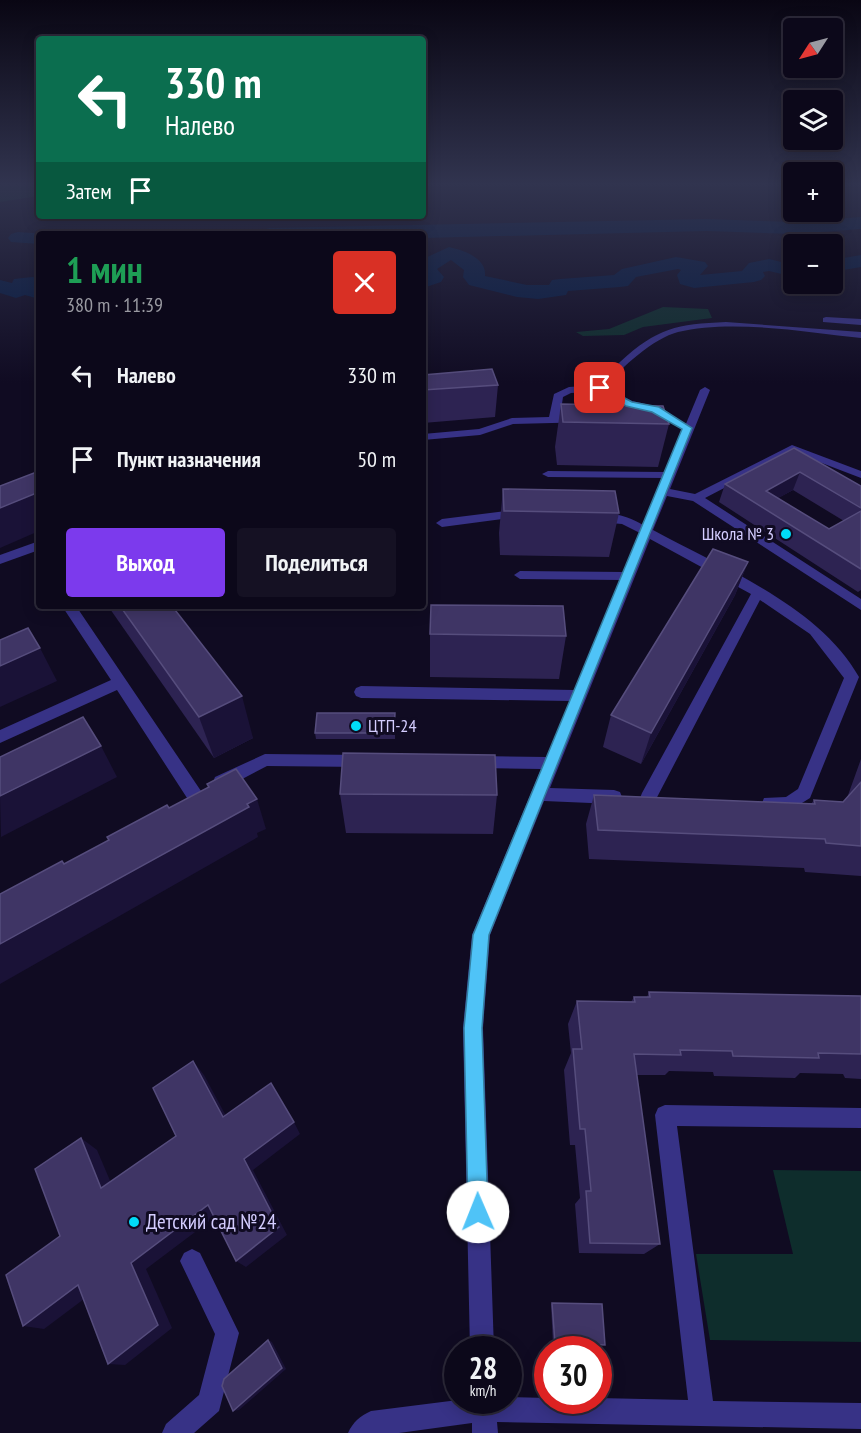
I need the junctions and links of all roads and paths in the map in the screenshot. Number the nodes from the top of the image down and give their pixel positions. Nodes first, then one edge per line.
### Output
1 (826, 320) dead end
2 (861, 322) edge
3 (861, 335) edge
4 (600, 388) junction
5 (705, 390) dead end
6 (669, 418) junction
7 (646, 419) edge
8 (554, 420) junction
9 (687, 428) junction
10 (426, 437) edge
11 (548, 474) dead end
12 (669, 475) junction
13 (861, 475) edge
14 (662, 491) junction
15 (697, 498) junction
16 (536, 513) edge
17 (581, 516) edge
18 (442, 523) dead end
19 (646, 531) junction
20 (36, 546) edge
21 (0, 560) edge
22 (520, 575) dead end
23 (627, 576) junction
24 (758, 592) junction
25 (861, 605) edge
26 (71, 609) edge
27 (120, 682) junction
28 (361, 692) dead end
29 (579, 696) junction
30 (0, 737) edge
31 (383, 761) edge
32 (459, 762) edge
33 (552, 763) junction
34 (539, 794) junction
35 (751, 802) edge
36 (861, 1118) edge
37 (192, 1261) dead end
38 (482, 1336) edge
39 (484, 1414) edge
40 (522, 1414) edge
41 (702, 1414) junction
42 (861, 1416) edge
43 (175, 1433) edge
44 (361, 1433) edge

1 - 2 street
3 - 4 street
4 - 6 street
4 - 8 street
4 - 8 street
5 - 9 street
6 - 7 street
6 - 9 street
8 - 10 street
9 - 12 street
11 - 12 street
12 - 14 street
13 - 15 street
14 - 15 street
14 - 19 street
15 - 25 street
16 - 18 street
17 - 19 street
19 - 23 street
19 - 24 street
20 - 21 street
22 - 23 street
23 - 29 street
24 - 34 street
24 - 35 street
26 - 27 street
27 - 30 street
27 - 31 street
28 - 29 street
29 - 33 street
32 - 33 street
33 - 34 street
34 - 38 street
36 - 41 street
37 - 43 street
39 - 44 street
40 - 41 street
41 - 42 street

